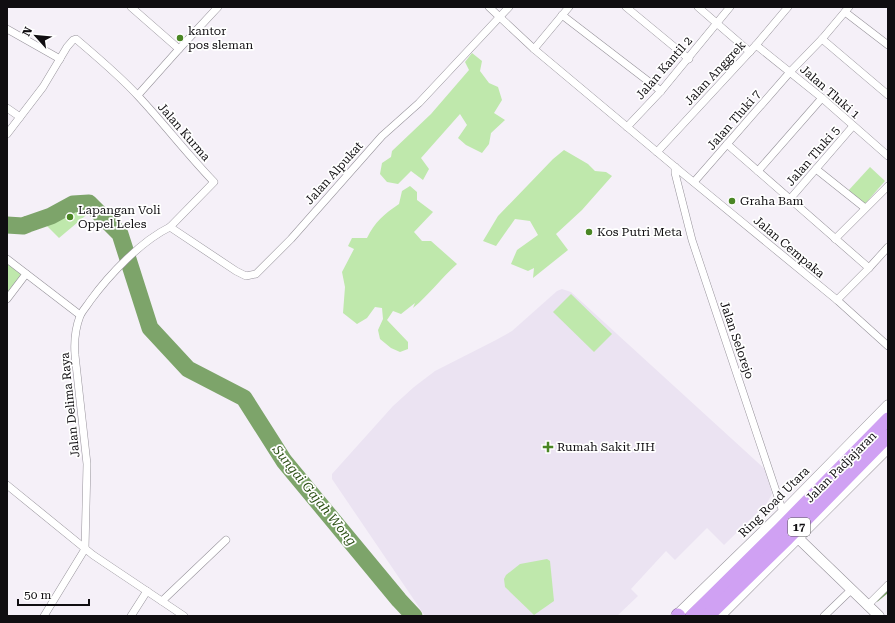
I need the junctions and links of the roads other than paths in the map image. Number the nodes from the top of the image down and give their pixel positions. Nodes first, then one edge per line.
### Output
1 (132, 7) edge
2 (218, 7) edge
3 (489, 7) edge
4 (509, 7) edge
5 (569, 7) edge
6 (626, 7) edge
7 (698, 7) edge
8 (730, 7) edge
9 (788, 7) edge
10 (847, 9) edge
11 (562, 15) junction
12 (500, 17) junction
13 (717, 23) junction
14 (7, 29) edge
15 (822, 39) junction
16 (756, 45) junction
17 (888, 45) edge
18 (179, 48) junction
19 (534, 49) junction
20 (750, 52) junction
21 (60, 59) junction
22 (689, 59) junction
23 (790, 72) junction
24 (661, 91) junction
25 (888, 94) edge
26 (138, 95) junction
27 (822, 98) junction
28 (7, 108) edge
29 (20, 117) junction
30 (853, 126) junction
31 (627, 127) junction
32 (7, 134) edge
33 (727, 144) junction
34 (657, 152) junction
35 (888, 156) edge
36 (816, 169) junction
37 (675, 170) junction
38 (758, 171) junction
39 (214, 182) joint
40 (694, 182) junction
41 (888, 186) edge
42 (790, 200) junction
43 (865, 208) junction
44 (170, 227) junction
45 (835, 238) junction
46 (888, 247) edge
47 (7, 260) edge
48 (869, 268) junction
49 (26, 274) junction
50 (7, 299) edge
51 (837, 300) junction
52 (80, 315) junction
53 (888, 346) edge
54 (888, 405) edge
55 (888, 419) edge
56 (888, 436) edge
57 (888, 448) edge
58 (834, 467) junction
59 (853, 477) junction
60 (7, 485) edge
61 (783, 512) junction
62 (798, 538) junction
63 (226, 540) dead end
64 (85, 549) junction
65 (888, 585) edge
66 (851, 590) junction
67 (147, 591) junction
68 (162, 601) junction
69 (867, 606) junction
70 (44, 616) edge
71 (131, 616) edge
72 (184, 616) edge
73 (678, 616) edge
74 (692, 616) edge
75 (708, 616) edge
76 (720, 616) edge
77 (824, 616) edge
78 (879, 616) edge

1 - 18 street
2 - 18 street
3 - 12 street, Jalan Cempaka
4 - 12 street, Jalan Alpukat
5 - 11 street
6 - 22 street
7 - 13 street
8 - 13 street, Jalan Kantil 2
9 - 16 street, Jalan Anggrek
10 - 15 street, Jalan Tluki 7
10 - 17 street
11 - 19 street
11 - 24 street
12 - 19 street, Jalan Cempaka
12 - 44 street, Jalan Alpukat
13 - 20 street
13 - 22 street, Jalan Kantil 2
14 - 21 street
15 - 23 street, Jalan Tluki 7
15 - 25 street
16 - 20 street, Jalan Anggrek
16 - 23 street, Jalan Tluki 1
18 - 26 street
19 - 31 street, Jalan Cempaka
20 - 34 street, Jalan Anggrek
21 - 26 street, Jalan Kurma
21 - 29 street
22 - 24 street, Jalan Kantil 2
23 - 27 street, Jalan Tluki 1
23 - 33 street, Jalan Tluki 7
24 - 31 street, Jalan Kantil 2
26 - 39 street, Jalan Kurma
27 - 30 street, Jalan Tluki 1
27 - 38 street
28 - 29 street
29 - 32 street
30 - 35 street, Jalan Tluki 1
30 - 36 street, Jalan Tluki 5
31 - 34 street, Jalan Cempaka
33 - 38 street
33 - 40 street, Jalan Tluki 7
34 - 37 street, Jalan Cempaka
36 - 42 street, Jalan Tluki 5
36 - 43 street
37 - 40 street, Jalan Cempaka
37 - 61 street, Jalan Selorejo
38 - 42 street
39 - 44 street, Jalan Delima Raya
40 - 51 street, Jalan Cempaka
41 - 43 street
42 - 45 street
43 - 45 street
44 - 52 street, Jalan Delima Raya
45 - 48 street
46 - 48 street
47 - 49 street
48 - 51 street
49 - 50 street
49 - 52 street
51 - 53 street, Jalan Cempaka
52 - 64 street, Jalan Delima Raya
54 - 58 street, Ring Road Utara
55 - 58 highway, Jalan Padjajaran / 17
56 - 59 highway, Jalan Padjajaran / 17
57 - 59 street
58 - 61 street, Ring Road Utara
58 - 74 highway, Jalan Padjajaran / 17
59 - 62 street
59 - 75 highway, Jalan Padjajaran / 17
60 - 64 street
61 - 73 street, Ring Road Utara
62 - 66 street
62 - 76 street
63 - 68 street
64 - 67 street
64 - 70 street
65 - 69 street
66 - 69 street
66 - 77 street
67 - 68 street
67 - 71 street
68 - 72 street
69 - 78 street

